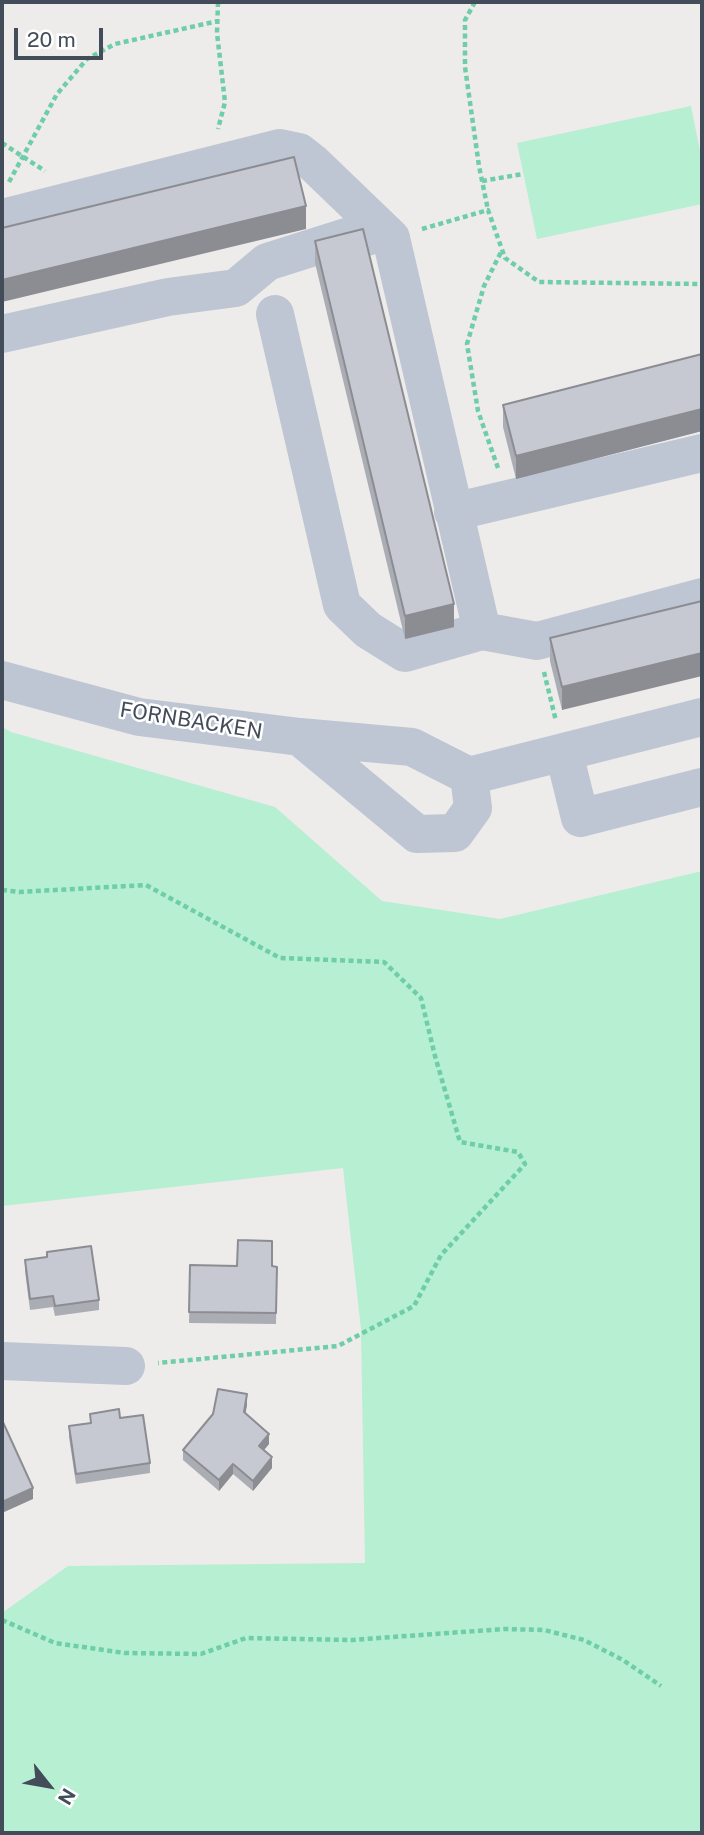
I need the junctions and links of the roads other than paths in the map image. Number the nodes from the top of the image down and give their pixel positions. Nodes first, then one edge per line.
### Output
1 (4, 202) edge
2 (391, 238) junction
3 (275, 314) dead end
4 (2, 334) edge
5 (702, 453) edge
6 (453, 512) junction
7 (702, 597) edge
8 (482, 631) junction
9 (2, 680) edge
10 (702, 717) edge
11 (300, 737) junction
12 (564, 753) junction
13 (468, 776) junction
14 (702, 788) edge
15 (2, 1361) edge
16 (126, 1366) road end

1 - 2 street
2 - 4 street
2 - 6 street
3 - 8 street
5 - 6 street
6 - 8 street
7 - 8 street
9 - 11 street, FORNBACKEN
10 - 12 street
11 - 13 street, FORNBACKEN
11 - 13 street
12 - 13 street
12 - 14 street
15 - 16 street

